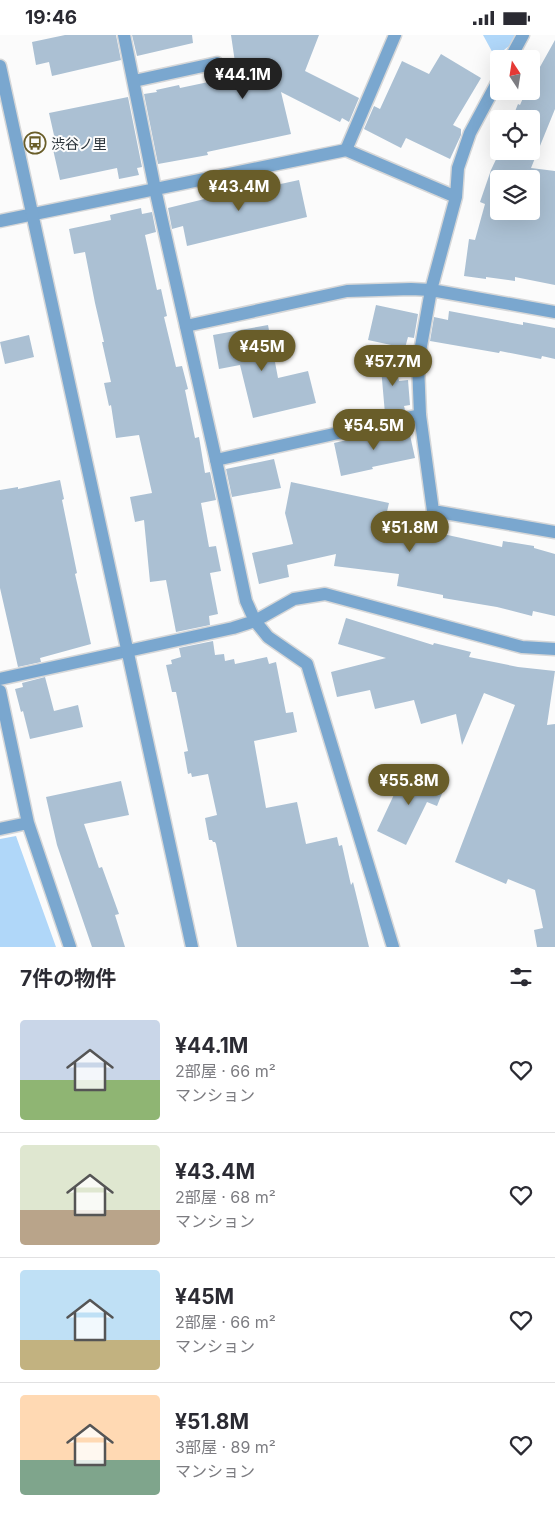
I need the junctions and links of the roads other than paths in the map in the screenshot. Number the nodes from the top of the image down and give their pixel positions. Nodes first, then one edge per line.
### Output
1 (124, 35) edge
2 (396, 35) edge
3 (523, 35) edge
4 (515, 50) edge
5 (217, 63) dead end
6 (0, 66) edge
7 (134, 81) junction
8 (490, 96) edge
9 (346, 150) junction
10 (156, 189) junction
11 (456, 197) junction
12 (32, 214) junction
13 (0, 221) edge
14 (431, 290) junction
15 (555, 312) edge
16 (186, 326) junction
17 (420, 415) junction
18 (216, 460) junction
19 (555, 533) edge
20 (255, 621) junction
21 (555, 649) edge
22 (128, 651) junction
23 (0, 679) edge
24 (0, 691) edge
25 (28, 823) junction
26 (0, 829) edge
27 (70, 947) edge
28 (192, 947) edge
29 (393, 947) edge

1 - 7 street
2 - 9 street
3 - 4 street
5 - 7 street
6 - 12 street
7 - 10 street
8 - 11 street
9 - 10 street
9 - 11 street
10 - 12 street
10 - 16 street
11 - 14 street
12 - 13 street
12 - 22 street
14 - 15 street
14 - 16 street
14 - 17 street
16 - 18 street
17 - 18 street
17 - 19 street
18 - 20 street
20 - 21 street
20 - 22 street
20 - 29 street
22 - 23 street
22 - 28 street
24 - 25 street
25 - 26 street
25 - 27 street

